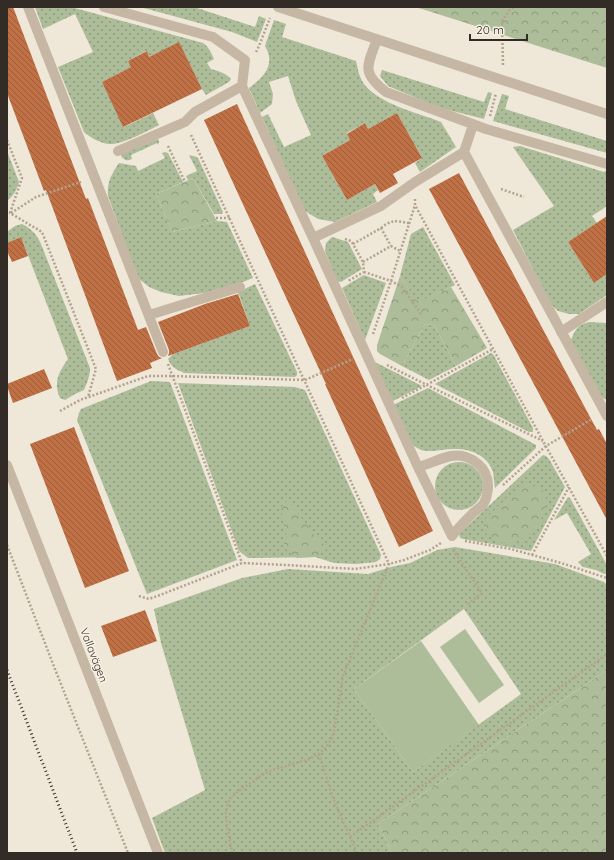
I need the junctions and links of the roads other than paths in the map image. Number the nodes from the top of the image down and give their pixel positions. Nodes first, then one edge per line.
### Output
1 (28, 7) edge
2 (104, 7) edge
3 (278, 7) edge
4 (377, 38) junction
5 (242, 86) junction
6 (607, 114) edge
7 (473, 125) junction
8 (118, 151) dead end
9 (464, 152) junction
10 (607, 164) edge
11 (313, 238) junction
12 (240, 287) dead end
13 (607, 302) edge
14 (149, 315) junction
15 (561, 332) junction
16 (163, 352) dead end
17 (606, 414) edge
18 (7, 465) edge
19 (418, 467) junction
20 (158, 853) edge

1 - 14 street
2 - 5 street
3 - 4 street
4 - 6 street
4 - 7 street
5 - 8 street
5 - 11 street
7 - 9 street
7 - 10 street
9 - 11 street
9 - 15 street
11 - 19 street
12 - 14 street
13 - 15 street
14 - 16 street
15 - 17 street
18 - 20 street, Vallavägen
19 - 19 street

